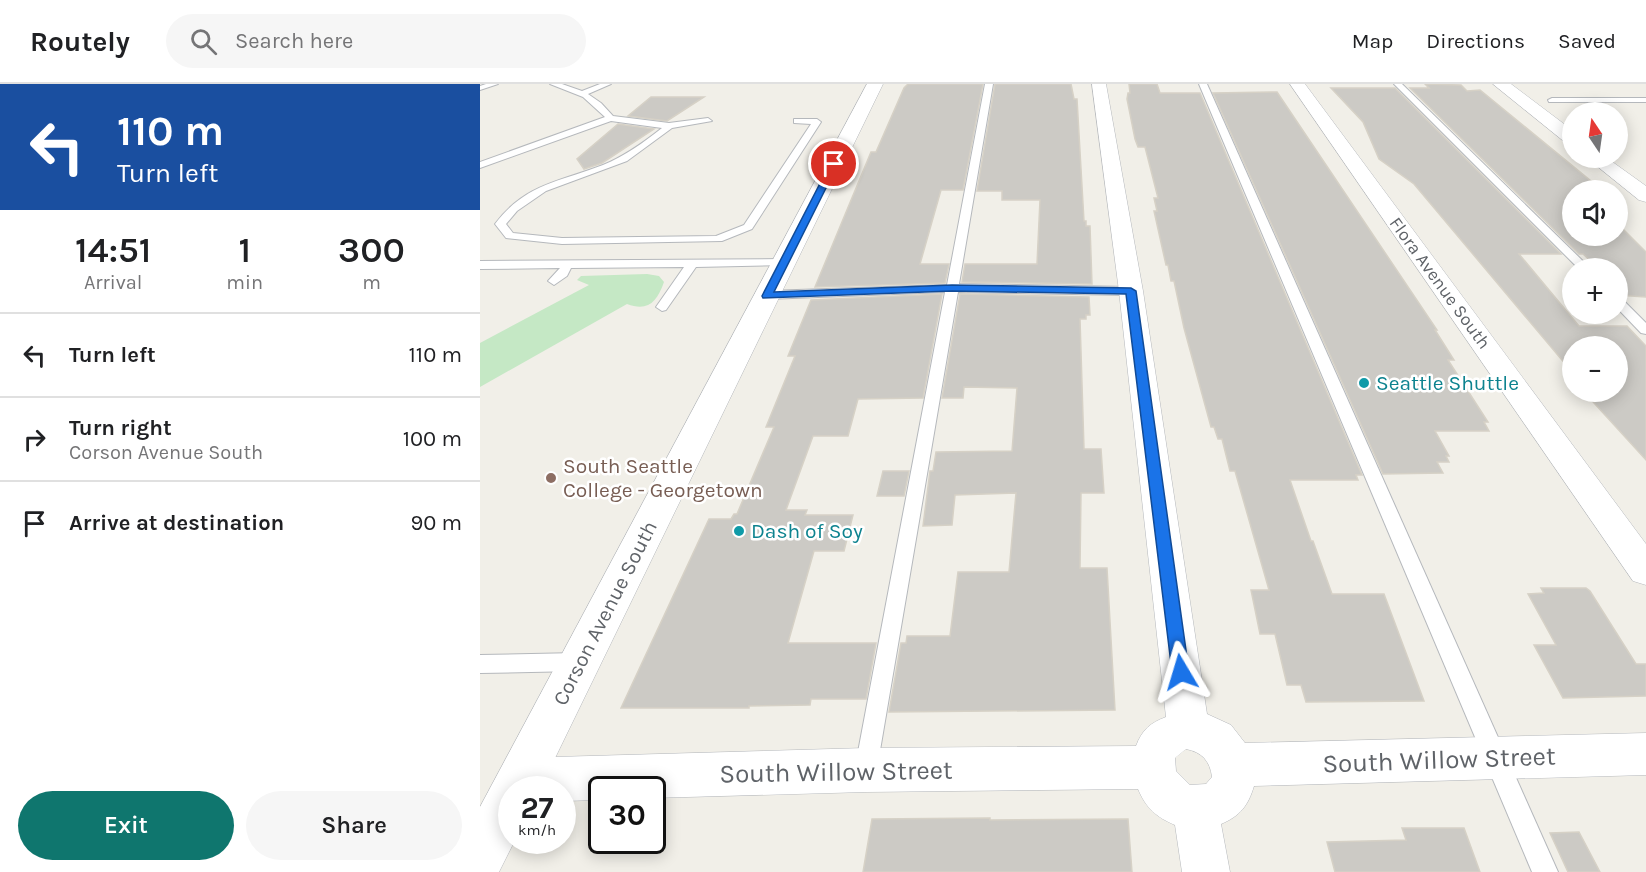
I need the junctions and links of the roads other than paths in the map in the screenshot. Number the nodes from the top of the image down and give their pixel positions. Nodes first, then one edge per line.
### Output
1 (494, 84) edge
2 (554, 84) edge
3 (607, 84) edge
4 (875, 84) edge
5 (989, 84) edge
6 (1099, 84) edge
7 (1203, 84) edge
8 (1297, 84) edge
9 (1398, 84) edge
10 (1501, 84) edge
11 (480, 88) edge
12 (584, 93) junction
13 (1552, 100) dead end
14 (1646, 100) edge
15 (610, 118) junction
16 (797, 121) dead end
17 (708, 122) dead end
18 (669, 126) junction
19 (1562, 131) edge
20 (480, 165) edge
21 (1609, 168) edge
22 (1646, 196) edge
23 (1574, 258) edge
24 (783, 263) junction
25 (692, 264) junction
26 (567, 265) junction
27 (480, 266) edge
28 (554, 281) dead end
29 (952, 288) junction
30 (1131, 291) junction
31 (767, 296) junction
32 (662, 307) dead end
33 (1628, 312) edge
34 (1646, 330) edge
35 (1646, 571) edge
36 (579, 662) junction
37 (480, 664) edge
38 (1188, 729) junction
39 (1646, 754) edge
40 (1497, 758) junction
41 (1233, 765) junction
42 (1152, 767) junction
43 (866, 770) junction
44 (521, 776) edge
45 (576, 785) edge
46 (1195, 808) junction
47 (498, 822) edge
48 (480, 857) edge
49 (1206, 872) edge
50 (1545, 872) edge

1 - 11 lane
2 - 12 lane
3 - 12 lane
4 - 24 street, Corson Avenue South
5 - 29 lane
6 - 30 street
7 - 40 lane
8 - 35 street, Flora Avenue South
9 - 23 lane
10 - 19 street
12 - 15 lane
13 - 14 lane
15 - 18 lane
15 - 20 lane
16 - 18 lane
17 - 18 lane
21 - 22 street
24 - 25 lane
24 - 31 street, Corson Avenue South
25 - 26 lane
25 - 32 lane
26 - 27 lane
26 - 28 lane
29 - 30 lane
29 - 31 lane
29 - 43 lane
30 - 38 street
31 - 36 street, Corson Avenue South
33 - 34 lane
36 - 37 lane
36 - 44 street, Corson Avenue South
38 - 41 street
38 - 42 street
39 - 40 street, South Willow Street
40 - 41 street, South Willow Street
40 - 50 lane
41 - 46 street
42 - 43 street, South Willow Street
42 - 46 street
43 - 45 street, South Willow Street
46 - 49 street
47 - 48 street, Corson Avenue South

